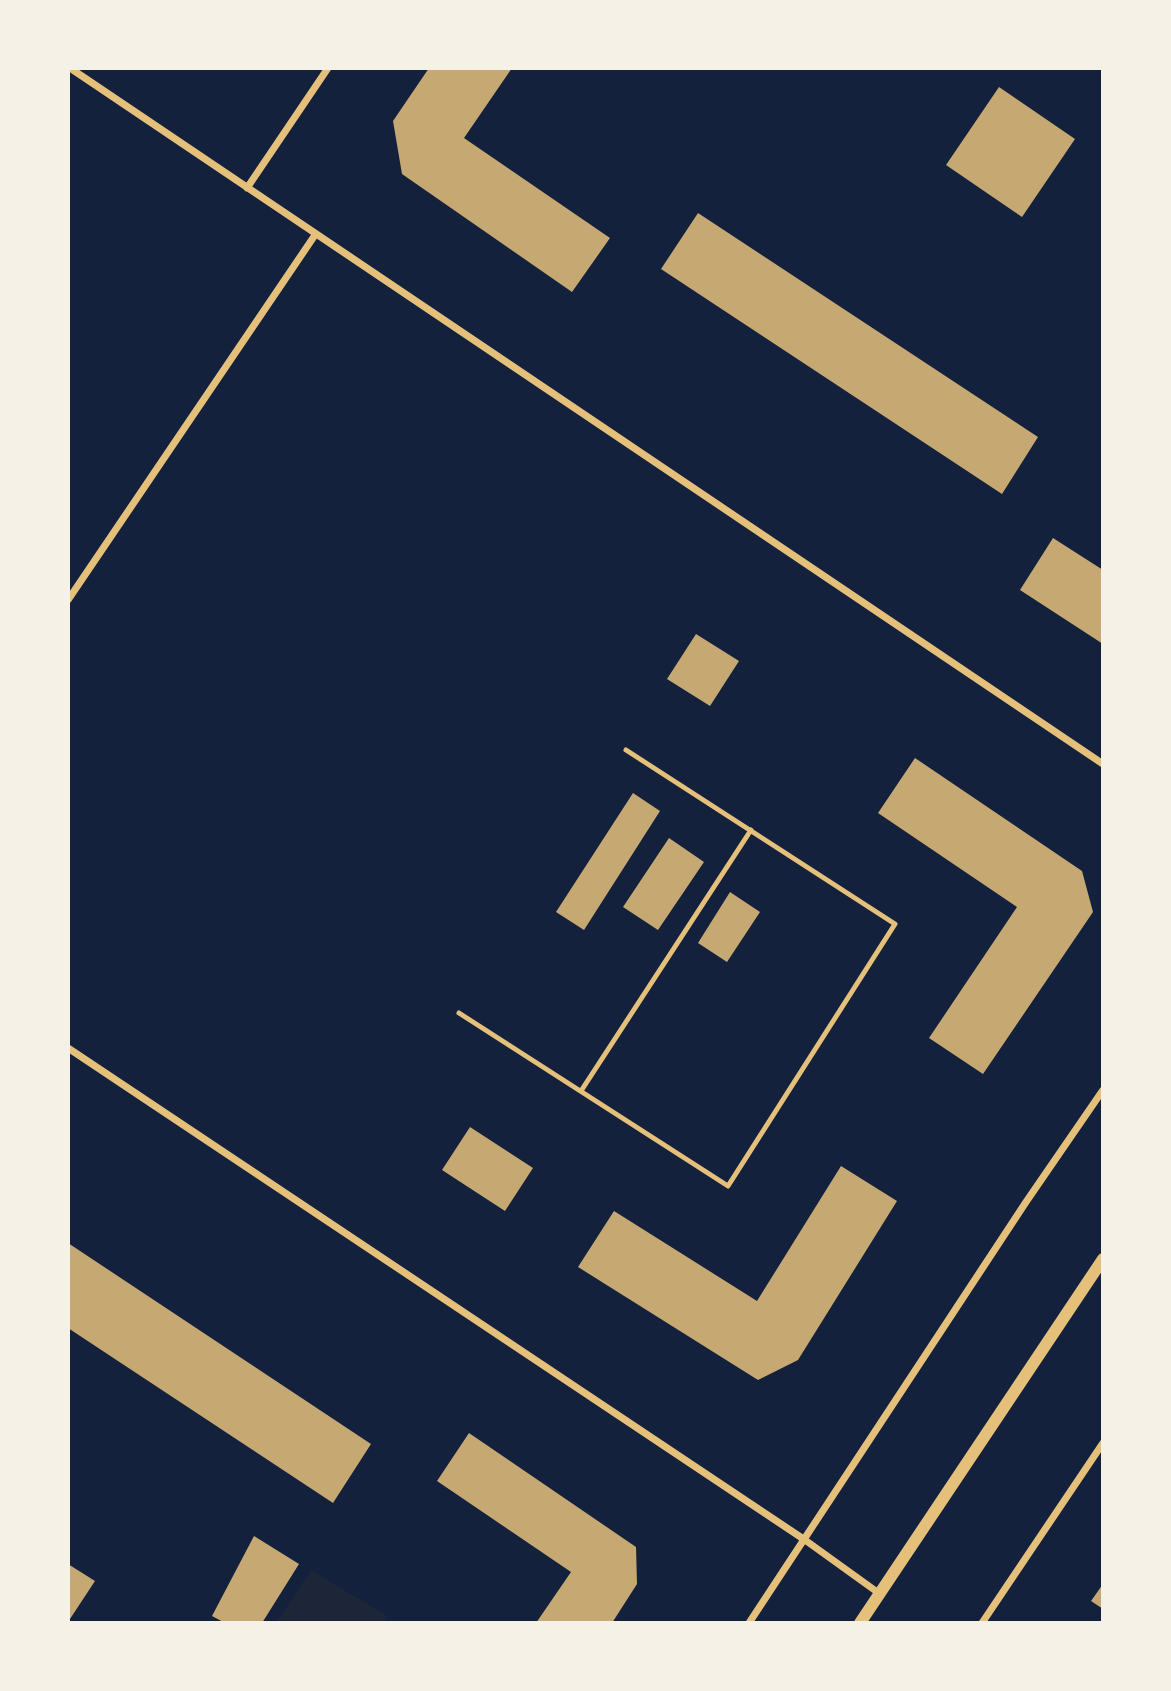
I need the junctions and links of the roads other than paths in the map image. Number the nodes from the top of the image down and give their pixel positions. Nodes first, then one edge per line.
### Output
1 (70, 68) edge
2 (328, 68) edge
3 (247, 188) junction
4 (315, 234) junction
5 (68, 600) edge
6 (626, 750) dead end
7 (1103, 764) edge
8 (751, 831) junction
9 (459, 1013) dead end
10 (68, 1048) edge
11 (1103, 1090) edge
12 (581, 1091) junction
13 (1103, 1259) edge
14 (1103, 1443) edge
15 (805, 1541) junction
16 (880, 1594) junction
17 (749, 1623) edge
18 (859, 1623) edge
19 (982, 1623) edge

1 - 3 street
2 - 3 street
3 - 4 street
4 - 5 street
4 - 7 street
6 - 8 lane
8 - 12 lane
8 - 12 lane
9 - 12 lane
10 - 15 street
11 - 15 street
13 - 16 street
14 - 19 street
15 - 16 street
15 - 17 street
16 - 18 street

